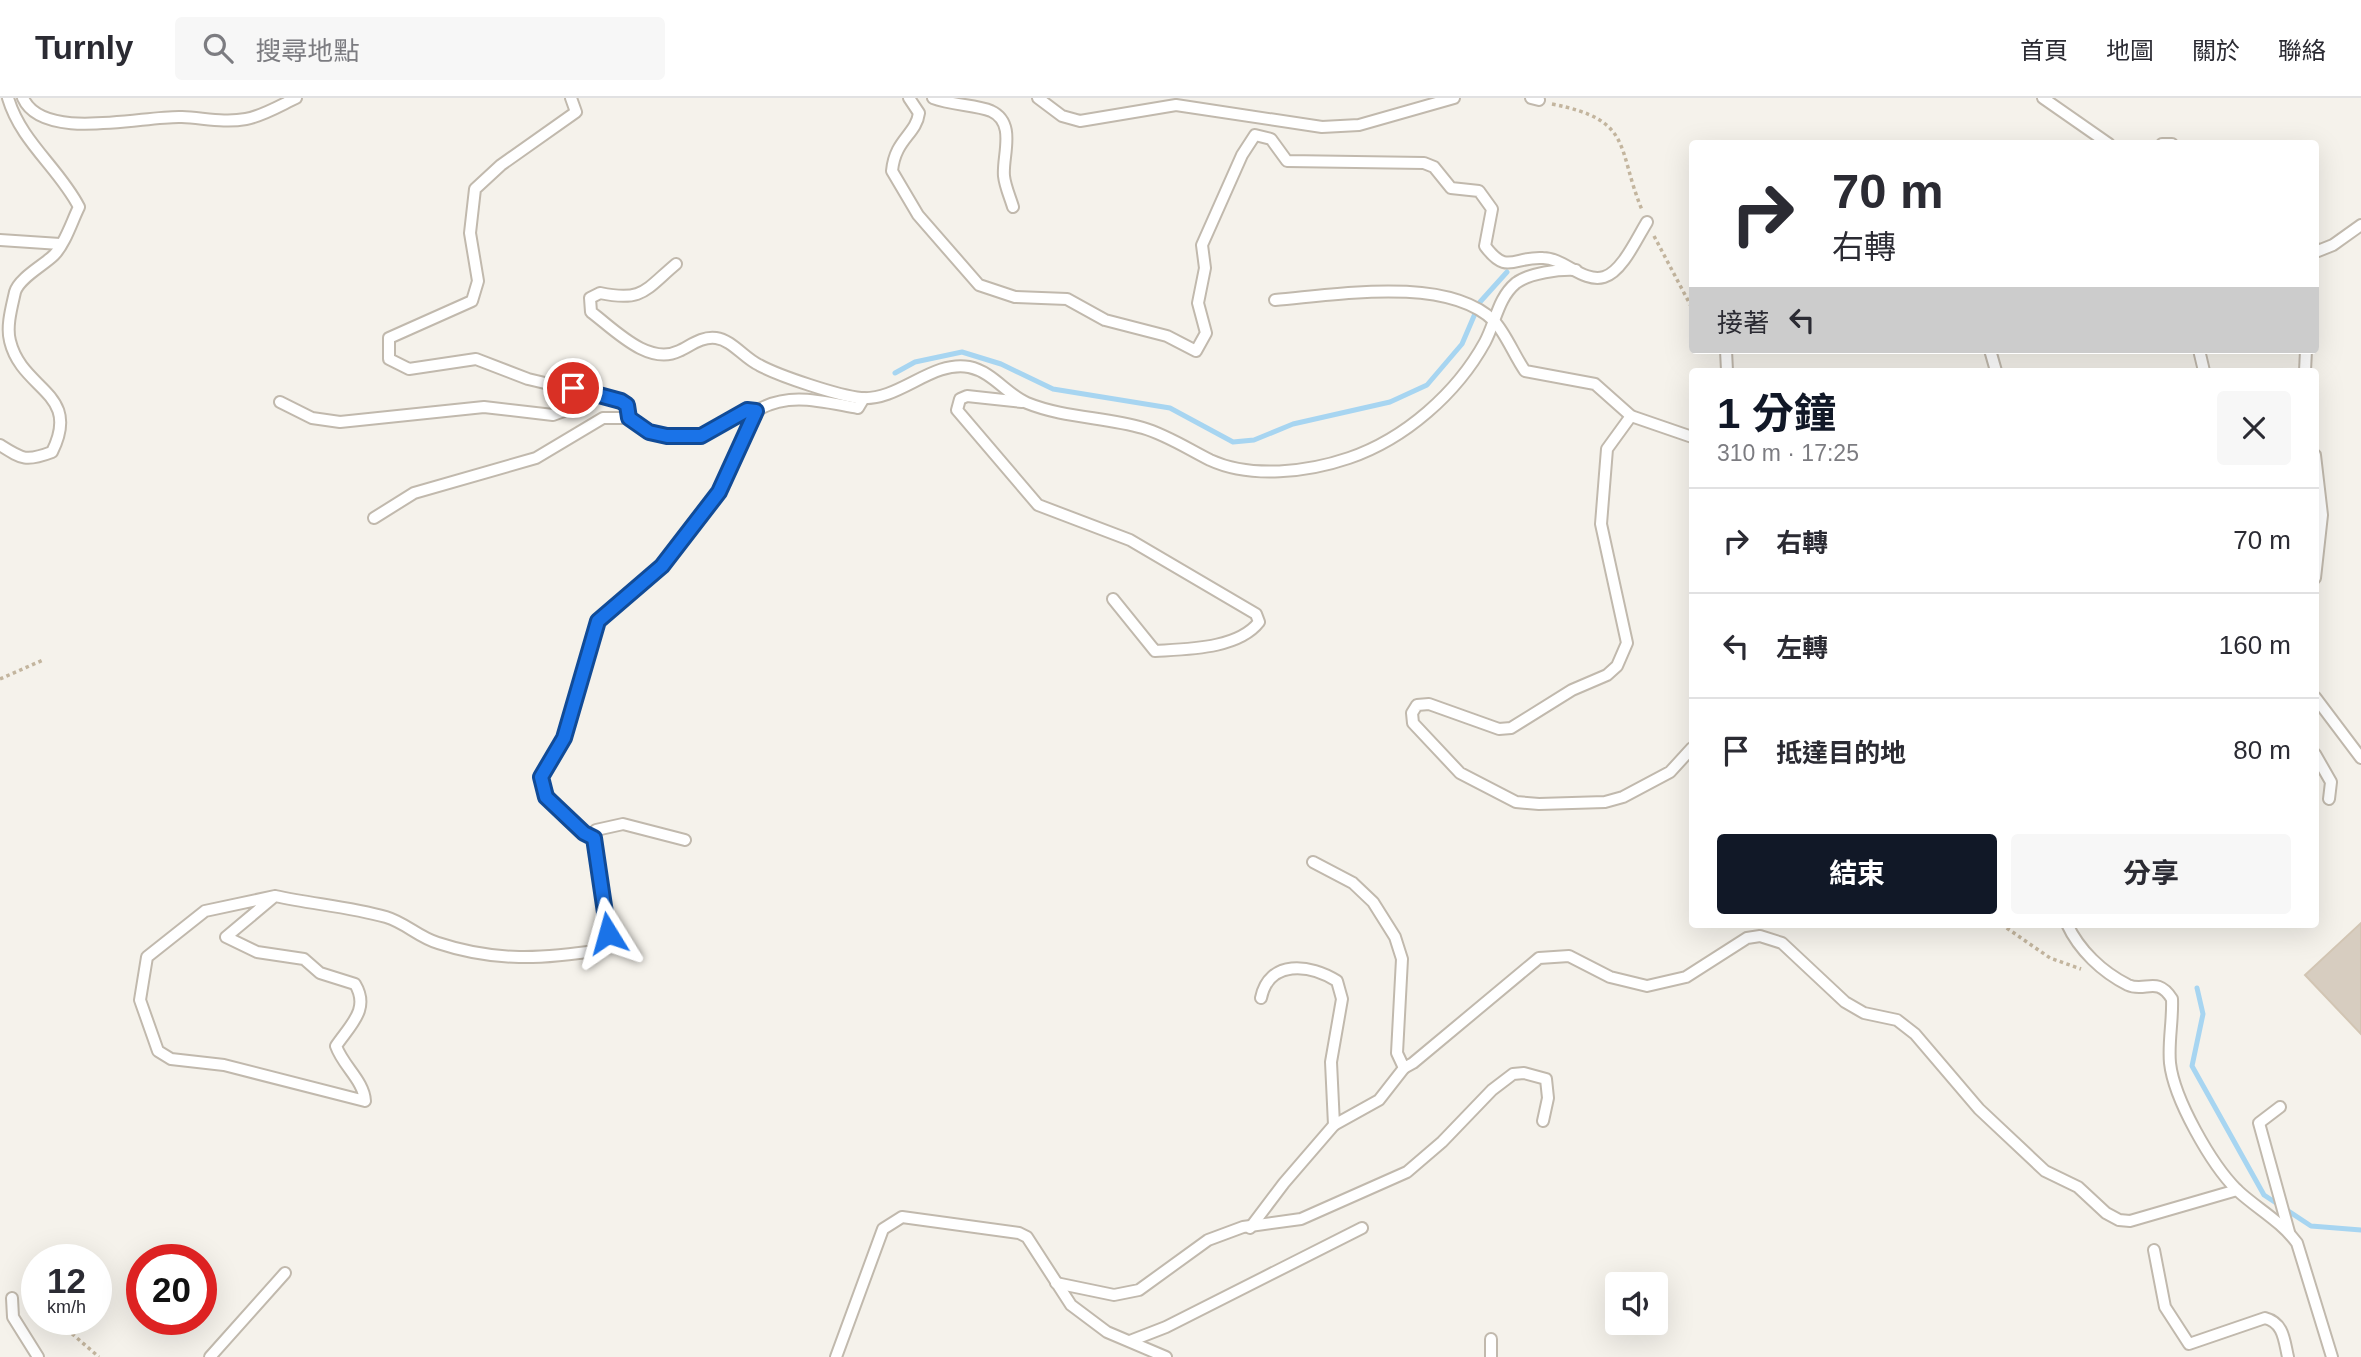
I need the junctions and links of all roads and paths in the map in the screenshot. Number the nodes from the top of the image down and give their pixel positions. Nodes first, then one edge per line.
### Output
1 (8, 98) edge
2 (23, 98) edge
3 (296, 98) edge
4 (571, 98) edge
5 (909, 98) edge
6 (933, 98) edge
7 (1038, 98) edge
8 (1454, 98) edge
9 (2043, 98) edge
10 (1535, 99) edge
11 (2103, 140) edge
12 (1013, 207) dead end
13 (1647, 222) junction
14 (2361, 225) edge
15 (0, 240) edge
16 (60, 244) junction
17 (2319, 251) edge
18 (676, 264) dead end
19 (1576, 270) junction
20 (1275, 300) dead end
21 (1689, 302) edge
22 (1496, 322) junction
23 (596, 393) junction
24 (864, 398) junction
25 (280, 402) dead end
26 (1024, 402) junction
27 (756, 411) junction
28 (1630, 416) junction
29 (629, 418) junction
30 (1689, 436) edge
31 (0, 445) edge
32 (2319, 489) edge
33 (374, 518) dead end
34 (2319, 542) edge
35 (1113, 599) dead end
36 (43, 660) dead end
37 (0, 679) edge
38 (2319, 702) edge
39 (1689, 751) edge
40 (2361, 758) edge
41 (2319, 761) edge
42 (2329, 799) dead end
43 (594, 838) junction
44 (685, 839) dead end
45 (1313, 862) dead end
46 (275, 896) junction
47 (2007, 928) edge
48 (2069, 928) edge
49 (2085, 970) dead end
50 (1261, 999) dead end
51 (1404, 1068) junction
52 (2280, 1107) dead end
53 (1543, 1121) dead end
54 (1335, 1125) junction
55 (2237, 1190) junction
56 (1250, 1228) junction
57 (1362, 1228) dead end
58 (2289, 1232) junction
59 (2154, 1250) dead end
60 (285, 1273) dead end
61 (1056, 1283) junction
62 (12, 1298) dead end
63 (73, 1335) edge
64 (1491, 1339) dead end
65 (1130, 1341) junction
66 (38, 1357) edge
67 (99, 1357) edge
68 (210, 1357) edge
69 (835, 1357) edge
70 (1166, 1357) edge
71 (1492, 1357) edge
72 (2288, 1357) edge
73 (2332, 1357) edge

1 - 16 lane
2 - 3 lane
4 - 23 lane
5 - 19 lane
6 - 12 lane
7 - 8 lane
9 - 11 lane
10 - 13 path
13 - 19 lane
13 - 21 path
14 - 17 lane
15 - 16 lane
16 - 31 lane
18 - 24 lane
19 - 22 lane
20 - 22 lane
22 - 26 lane
22 - 28 lane
23 - 25 lane
23 - 29 lane
24 - 26 lane
24 - 27 lane
26 - 35 lane
27 - 29 lane
27 - 43 lane
28 - 30 lane
28 - 39 lane
29 - 33 lane
32 - 34 lane
36 - 37 path
38 - 40 lane
41 - 42 lane
43 - 44 lane
43 - 46 lane
45 - 51 lane
46 - 46 lane
47 - 49 path
48 - 55 lane
50 - 54 lane
51 - 54 lane
51 - 55 lane
52 - 58 lane
53 - 56 lane
54 - 56 lane
55 - 58 lane
56 - 61 lane
57 - 65 lane
58 - 73 lane
59 - 72 lane
60 - 68 lane
61 - 65 lane
61 - 69 lane
62 - 66 lane
63 - 67 path
64 - 71 lane
65 - 70 lane

